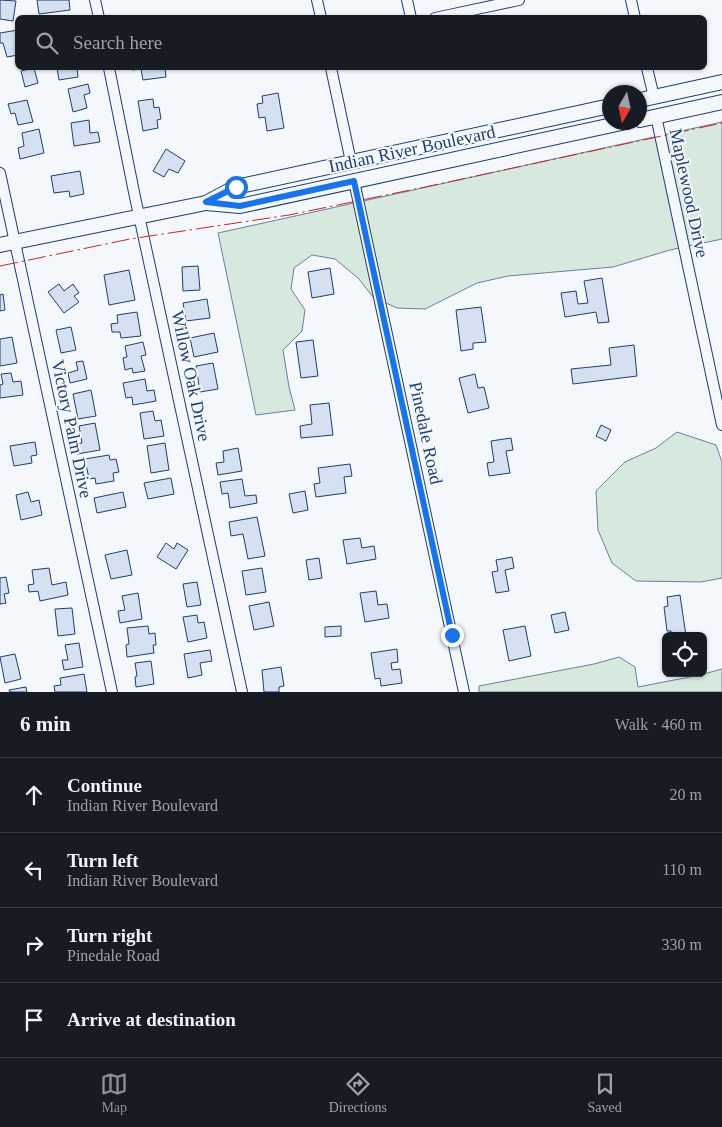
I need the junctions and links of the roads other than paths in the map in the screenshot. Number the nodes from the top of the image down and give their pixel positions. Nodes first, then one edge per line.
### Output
1 (95, 0) edge
2 (317, 0) edge
3 (407, 0) edge
4 (519, 0) edge
5 (632, 0) edge
6 (98, 15) edge
7 (320, 15) edge
8 (410, 15) edge
9 (449, 15) edge
10 (635, 15) edge
11 (109, 70) edge
12 (331, 70) edge
13 (647, 70) edge
14 (722, 82) edge
15 (677, 92) junction
16 (654, 97) junction
17 (647, 98) edge
18 (722, 102) edge
19 (602, 108) edge
20 (647, 109) edge
21 (656, 116) junction
22 (647, 118) edge
23 (602, 127) edge
24 (351, 162) junction
25 (0, 173) edge
26 (354, 181) junction
27 (206, 202) junction
28 (140, 216) junction
29 (15, 242) junction
30 (0, 245) edge
31 (722, 424) edge
32 (112, 692) edge
33 (242, 692) edge
34 (464, 692) edge

1 - 6 street
2 - 7 street
3 - 8 street
4 - 9 street
5 - 10 street
11 - 28 street, Willow Oak Drive
12 - 24 street
13 - 16 street
14 - 15 main road
15 - 16 main road
15 - 21 main road
16 - 17 main road
16 - 20 main road
18 - 21 main road
19 - 24 main road, Indian River Boulevard
21 - 22 main road
21 - 31 street, Maplewood Drive
23 - 26 main road, Indian River Boulevard
24 - 27 main road, Indian River Boulevard
25 - 29 street, Victory Palm Drive
26 - 27 main road, Indian River Boulevard
26 - 34 street, Pinedale Road
27 - 28 main road, Indian River Boulevard
28 - 29 main road, Indian River Boulevard
28 - 33 street, Willow Oak Drive
29 - 30 main road, Indian River Boulevard
29 - 32 street, Victory Palm Drive

